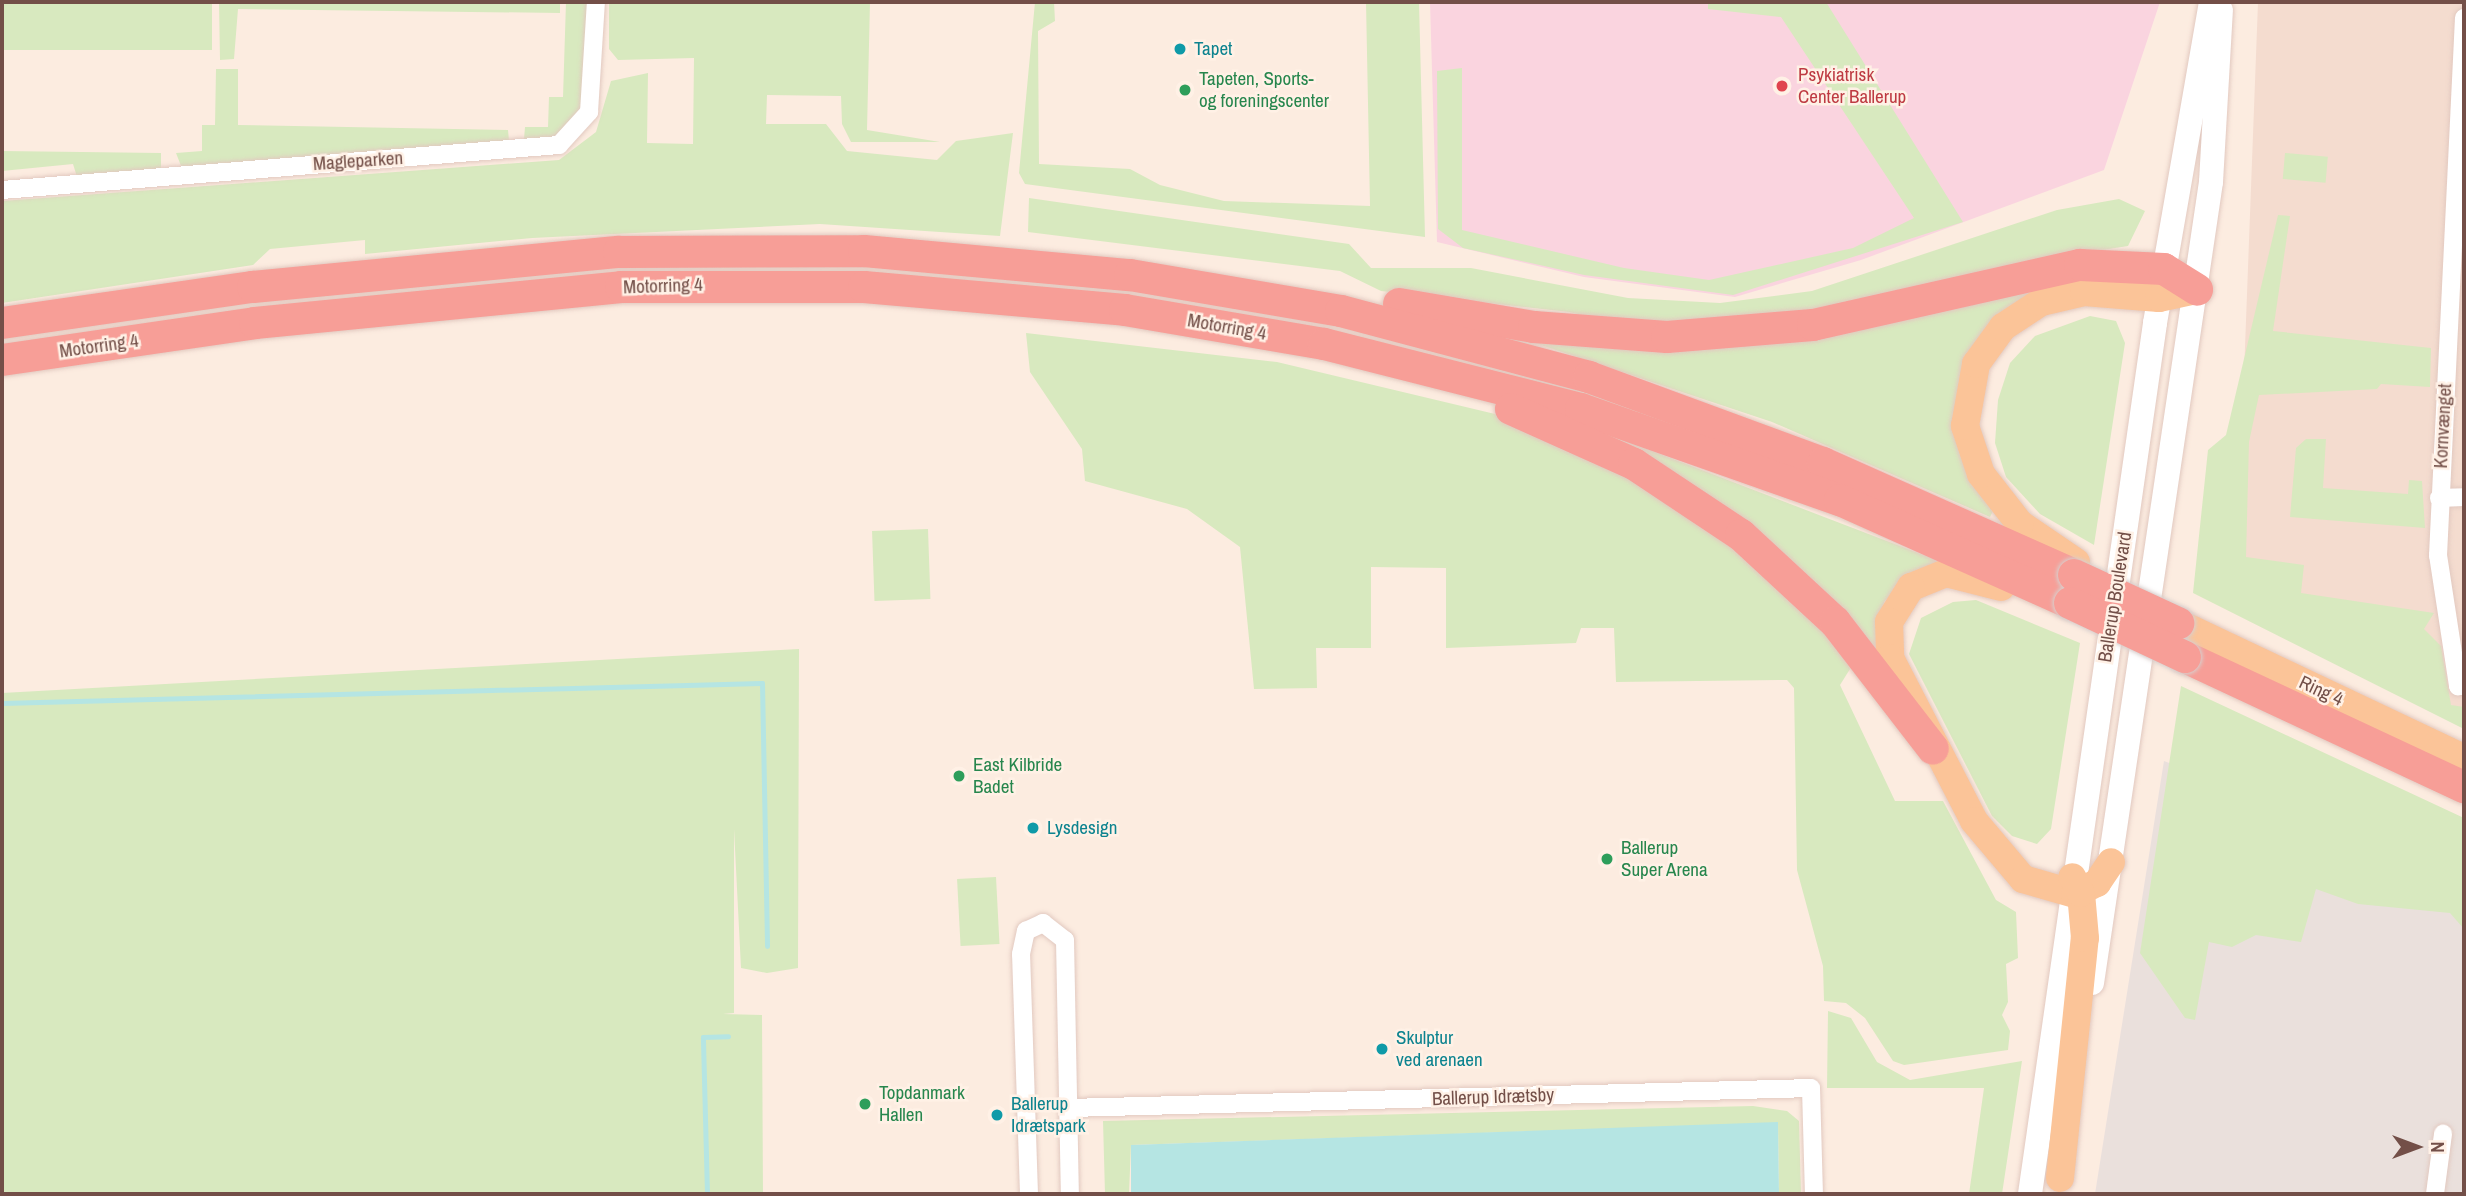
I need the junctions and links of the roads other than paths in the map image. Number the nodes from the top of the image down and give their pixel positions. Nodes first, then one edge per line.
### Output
1 (596, 2) edge
2 (2211, 2) edge
3 (2220, 2) edge
4 (2464, 18) edge
5 (2, 190) edge
6 (2458, 233) edge
7 (1130, 275) junction
8 (2162, 284) junction
9 (2197, 290) junction
10 (2, 323) edge
11 (1324, 344) junction
12 (2, 360) edge
13 (2464, 497) edge
14 (2439, 498) junction
15 (2072, 589) junction
16 (2184, 645) junction
17 (2464, 686) edge
18 (1933, 749) junction
19 (2464, 758) edge
20 (2464, 787) edge
21 (2111, 862) junction
22 (2074, 888) junction
23 (1069, 1108) junction
24 (2443, 1134) dead end
25 (2059, 1186) edge
26 (1029, 1194) edge
27 (1070, 1194) edge
28 (1814, 1194) edge
29 (2030, 1194) edge
30 (2435, 1194) edge

1 - 5 street, Magleparken
2 - 8 street, Ballerup Boulevard
3 - 9 street, Ballerup Boulevard
4 - 6 street, Kornvænget
6 - 14 street, Kornvænget
7 - 8 highway
7 - 10 highway, Motorring 4
7 - 15 highway
8 - 9 highway
8 - 15 main road
8 - 22 street, Ballerup Boulevard
9 - 21 street, Ballerup Boulevard
11 - 12 highway, Motorring 4
11 - 15 highway
11 - 18 highway
13 - 14 street, Kornvænget
14 - 17 street, Kornvænget
15 - 16 highway, bridge
15 - 18 main road
16 - 19 main road, Ring 4
16 - 20 highway
18 - 22 main road
21 - 22 main road
21 - 25 street, Ballerup Boulevard
22 - 25 main road
22 - 29 street, Ballerup Boulevard
23 - 26 street
23 - 27 street
23 - 28 street, Ballerup Idrætsby
24 - 30 street

